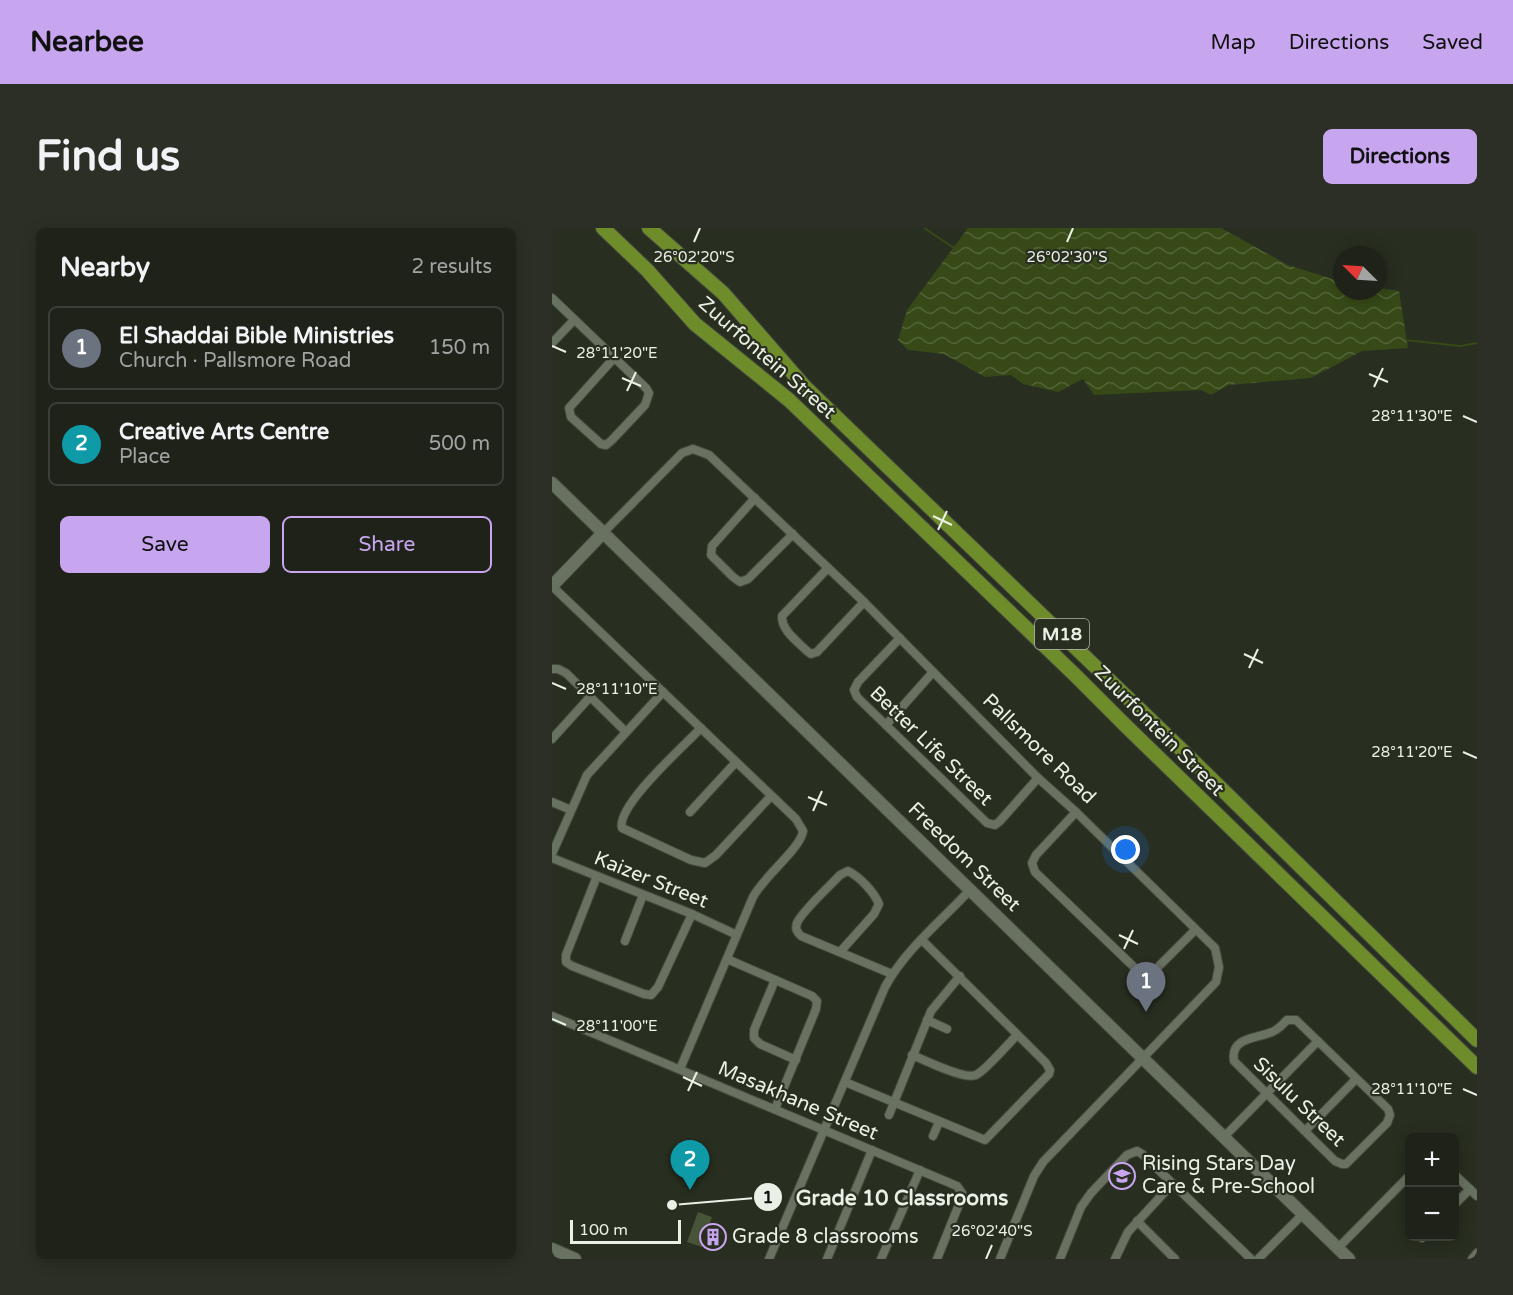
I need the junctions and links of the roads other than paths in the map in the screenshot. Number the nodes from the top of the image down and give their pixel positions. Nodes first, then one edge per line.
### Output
1 (603, 228) edge
2 (649, 228) edge
3 (552, 298) edge
4 (574, 320) junction
5 (552, 343) edge
6 (614, 358) junction
7 (552, 483) edge
8 (755, 498) junction
9 (603, 533) junction
10 (793, 534) junction
11 (828, 568) junction
12 (552, 586) edge
13 (864, 602) junction
14 (900, 638) junction
15 (552, 669) edge
16 (933, 672) junction
17 (663, 692) junction
18 (590, 697) junction
19 (886, 725) junction
20 (701, 728) junction
21 (626, 732) junction
22 (552, 738) edge
23 (736, 762) junction
24 (1038, 778) junction
25 (771, 796) junction
26 (552, 802) edge
27 (571, 810) junction
28 (690, 812) dead end
29 (1076, 812) junction
30 (552, 856) edge
31 (597, 876) junction
32 (970, 890) junction
33 (643, 895) junction
34 (692, 914) junction
35 (1195, 930) junction
36 (738, 934) junction
37 (922, 940) junction
38 (625, 941) dead end
39 (840, 952) junction
40 (727, 959) junction
41 (892, 974) junction
42 (960, 976) junction
43 (775, 980) junction
44 (552, 1016) edge
45 (927, 1020) junction
46 (947, 1029) dead end
47 (1017, 1035) junction
48 (1477, 1040) edge
49 (1318, 1041) junction
50 (912, 1055) junction
51 (1143, 1059) junction
52 (796, 1060) junction
53 (1477, 1067) edge
54 (680, 1069) junction
55 (1356, 1079) junction
56 (845, 1082) junction
57 (1267, 1093) junction
58 (893, 1102) junction
59 (776, 1109) junction
60 (888, 1115) dead end
61 (939, 1122) junction
62 (825, 1131) junction
63 (1305, 1131) junction
64 (933, 1136) dead end
65 (1223, 1138) junction
66 (872, 1150) junction
67 (920, 1170) junction
68 (1459, 1178) edge
69 (1405, 1180) edge
70 (1172, 1184) junction
71 (1470, 1189) junction
72 (1477, 1196) edge
73 (1459, 1200) edge
74 (1302, 1214) junction
75 (1137, 1221) junction
76 (1338, 1248) junction
77 (552, 1249) edge
78 (1477, 1253) edge
79 (575, 1259) edge
80 (769, 1259) edge
81 (827, 1259) edge
82 (881, 1259) edge
83 (938, 1259) edge
84 (1000, 1259) edge
85 (1060, 1259) edge
86 (1115, 1259) edge
87 (1175, 1259) edge
88 (1251, 1259) edge
89 (1258, 1259) edge
90 (1349, 1259) edge
91 (1472, 1259) edge

1 - 53 main road, Zuurfontein Street / M18
2 - 48 main road, Zuurfontein Street / M18
3 - 4 street
4 - 5 street
4 - 6 street
6 - 6 street
7 - 9 street, Freedom Street
8 - 9 street, Pallsmore Road
8 - 10 street, Pallsmore Road
8 - 10 street
9 - 12 street, Pallsmore Road
9 - 32 street, Freedom Street
10 - 11 street, Pallsmore Road
11 - 13 street, Pallsmore Road
11 - 13 street
12 - 17 street
13 - 14 street, Pallsmore Road
14 - 16 street, Pallsmore Road
14 - 19 street, Better Life Street
15 - 18 street
16 - 19 street
16 - 24 street, Pallsmore Road
17 - 20 street
17 - 21 street
18 - 21 street
18 - 22 street
19 - 24 street, Better Life Street
20 - 23 street
20 - 25 street
21 - 27 street
23 - 25 street
23 - 28 street
24 - 29 street, Pallsmore Road
25 - 36 street
26 - 27 street
27 - 30 street
29 - 35 street, Pallsmore Road
29 - 35 street
30 - 31 street, Kaizer Street
31 - 33 street, Kaizer Street
31 - 34 street
32 - 37 street
32 - 51 street, Freedom Street
33 - 34 street, Kaizer Street
33 - 38 street
34 - 36 street, Kaizer Street
35 - 51 street, Pallsmore Road
36 - 40 street
37 - 41 street
37 - 42 street
39 - 39 street
39 - 41 street
40 - 43 street
40 - 54 street
41 - 56 street
42 - 45 street
42 - 47 street
43 - 52 street
43 - 52 street
44 - 54 street, Masakhane Street
45 - 46 street
45 - 50 street
47 - 50 street
47 - 61 street
49 - 55 street, Sisulu Street
49 - 57 street
49 - 57 street, Sisulu Street
50 - 58 street
51 - 65 street, Freedom Street
51 - 84 street, Pallsmore Road
52 - 59 street
54 - 59 street, Masakhane Street
55 - 63 street
55 - 63 street, Sisulu Street
56 - 58 street
56 - 62 street
57 - 63 street, Sisulu Street
57 - 65 street
58 - 60 street
58 - 61 street
59 - 62 street, Masakhane Street
61 - 64 street
62 - 66 street, Masakhane Street
62 - 80 street
65 - 74 street, Freedom Street
66 - 67 street, Masakhane Street
66 - 81 street
67 - 82 street
67 - 83 street, Masakhane Street
68 - 71 street
69 - 76 street
70 - 75 street
70 - 85 street
70 - 88 street
71 - 72 street
71 - 73 street
74 - 76 street, Freedom Street
74 - 89 street
75 - 86 street
75 - 87 street
76 - 90 street, Freedom Street
77 - 79 street
78 - 91 street

